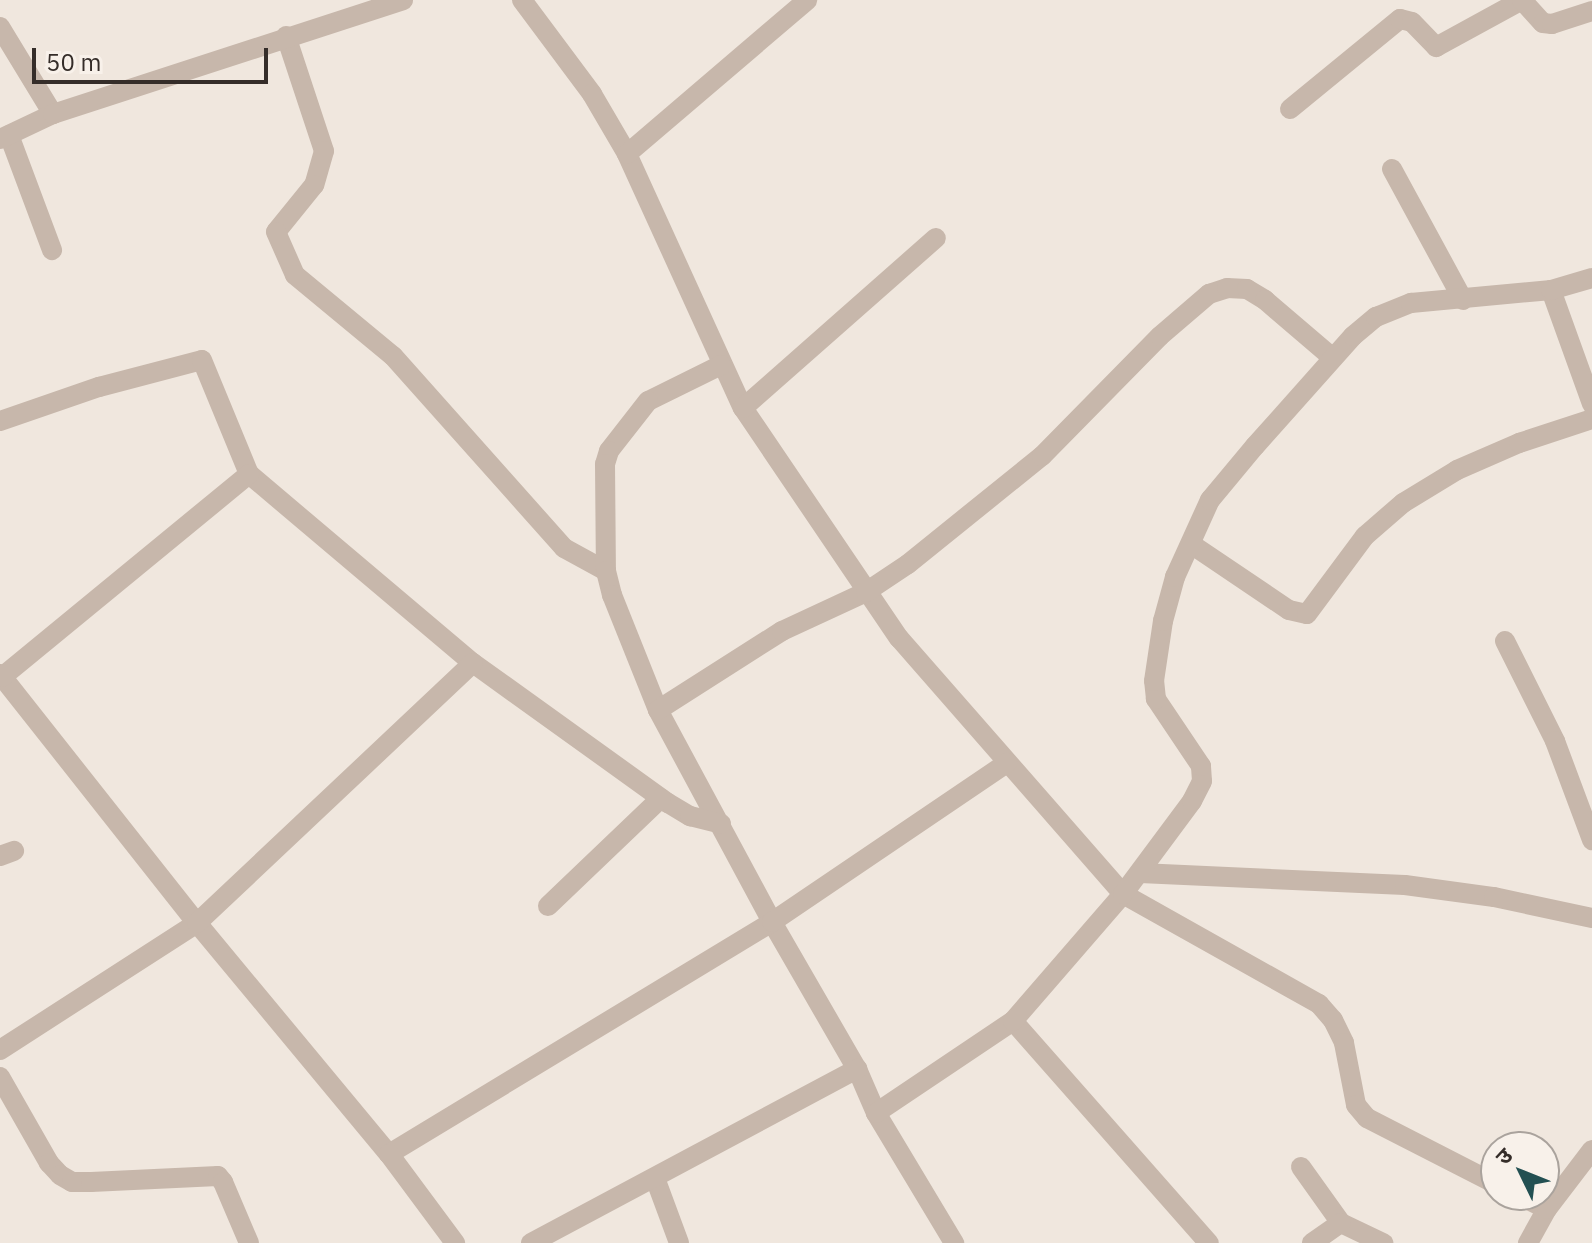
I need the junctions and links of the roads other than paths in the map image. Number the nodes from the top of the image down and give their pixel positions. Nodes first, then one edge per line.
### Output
1 (522, 0) edge
2 (807, 0) edge
3 (390, 2) edge
4 (1592, 11) edge
5 (0, 27) edge
6 (286, 36) junction
7 (1290, 109) dead end
8 (53, 114) junction
9 (4, 137) edge
10 (627, 154) junction
11 (1392, 169) dead end
12 (936, 238) dead end
13 (52, 250) dead end
14 (1592, 278) edge
15 (1551, 290) junction
16 (1463, 300) junction
17 (1333, 358) junction
18 (721, 365) junction
19 (1592, 404) edge
20 (743, 408) junction
21 (1592, 419) edge
22 (0, 421) edge
23 (249, 474) junction
24 (1191, 544) junction
25 (606, 571) junction
26 (866, 592) junction
27 (1505, 641) dead end
28 (473, 663) junction
29 (1, 675) edge
30 (658, 710) junction
31 (1007, 763) junction
32 (661, 798) junction
33 (721, 824) junction
34 (1592, 840) edge
35 (1140, 873) junction
36 (1123, 894) junction
37 (548, 906) dead end
38 (1592, 918) edge
39 (772, 922) junction
40 (197, 923) junction
41 (1013, 1021) junction
42 (0, 1050) edge
43 (857, 1069) junction
44 (0, 1077) edge
45 (876, 1113) junction
46 (1592, 1150) edge
47 (389, 1154) junction
48 (1301, 1167) dead end
49 (1480, 1176) edge
50 (655, 1178) junction
51 (1560, 1192) edge
52 (1546, 1211) edge
53 (1341, 1223) junction
54 (249, 1243) edge
55 (455, 1243) edge
56 (531, 1243) edge
57 (679, 1243) edge
58 (954, 1243) edge
59 (1209, 1243) edge
60 (1312, 1243) edge
61 (1383, 1243) edge
62 (1528, 1243) edge

1 - 10 street
2 - 10 street
3 - 6 street
4 - 7 street
5 - 8 street
6 - 8 street
6 - 25 street
8 - 9 street
9 - 13 street
10 - 18 street
11 - 16 street
12 - 20 street
14 - 15 street
15 - 16 street
15 - 19 street
16 - 17 street
17 - 24 street
17 - 26 street
18 - 20 street
18 - 25 street
20 - 26 street
21 - 24 street
22 - 23 street
23 - 28 street
23 - 29 street
24 - 35 street
25 - 30 street
26 - 30 street
26 - 31 street
27 - 34 street
28 - 32 street
28 - 40 street
29 - 40 street
30 - 33 street
31 - 36 street
31 - 39 street
32 - 33 street
32 - 37 street
33 - 39 street
35 - 36 street
35 - 38 street
36 - 41 street
36 - 49 street
39 - 43 street
39 - 47 street
40 - 42 street
40 - 47 street
41 - 45 street
41 - 59 street
43 - 45 street
43 - 50 street
44 - 54 street
45 - 58 street
46 - 51 street
47 - 55 street
48 - 53 street
50 - 56 street
50 - 57 street
52 - 62 street
53 - 60 street
53 - 61 street

